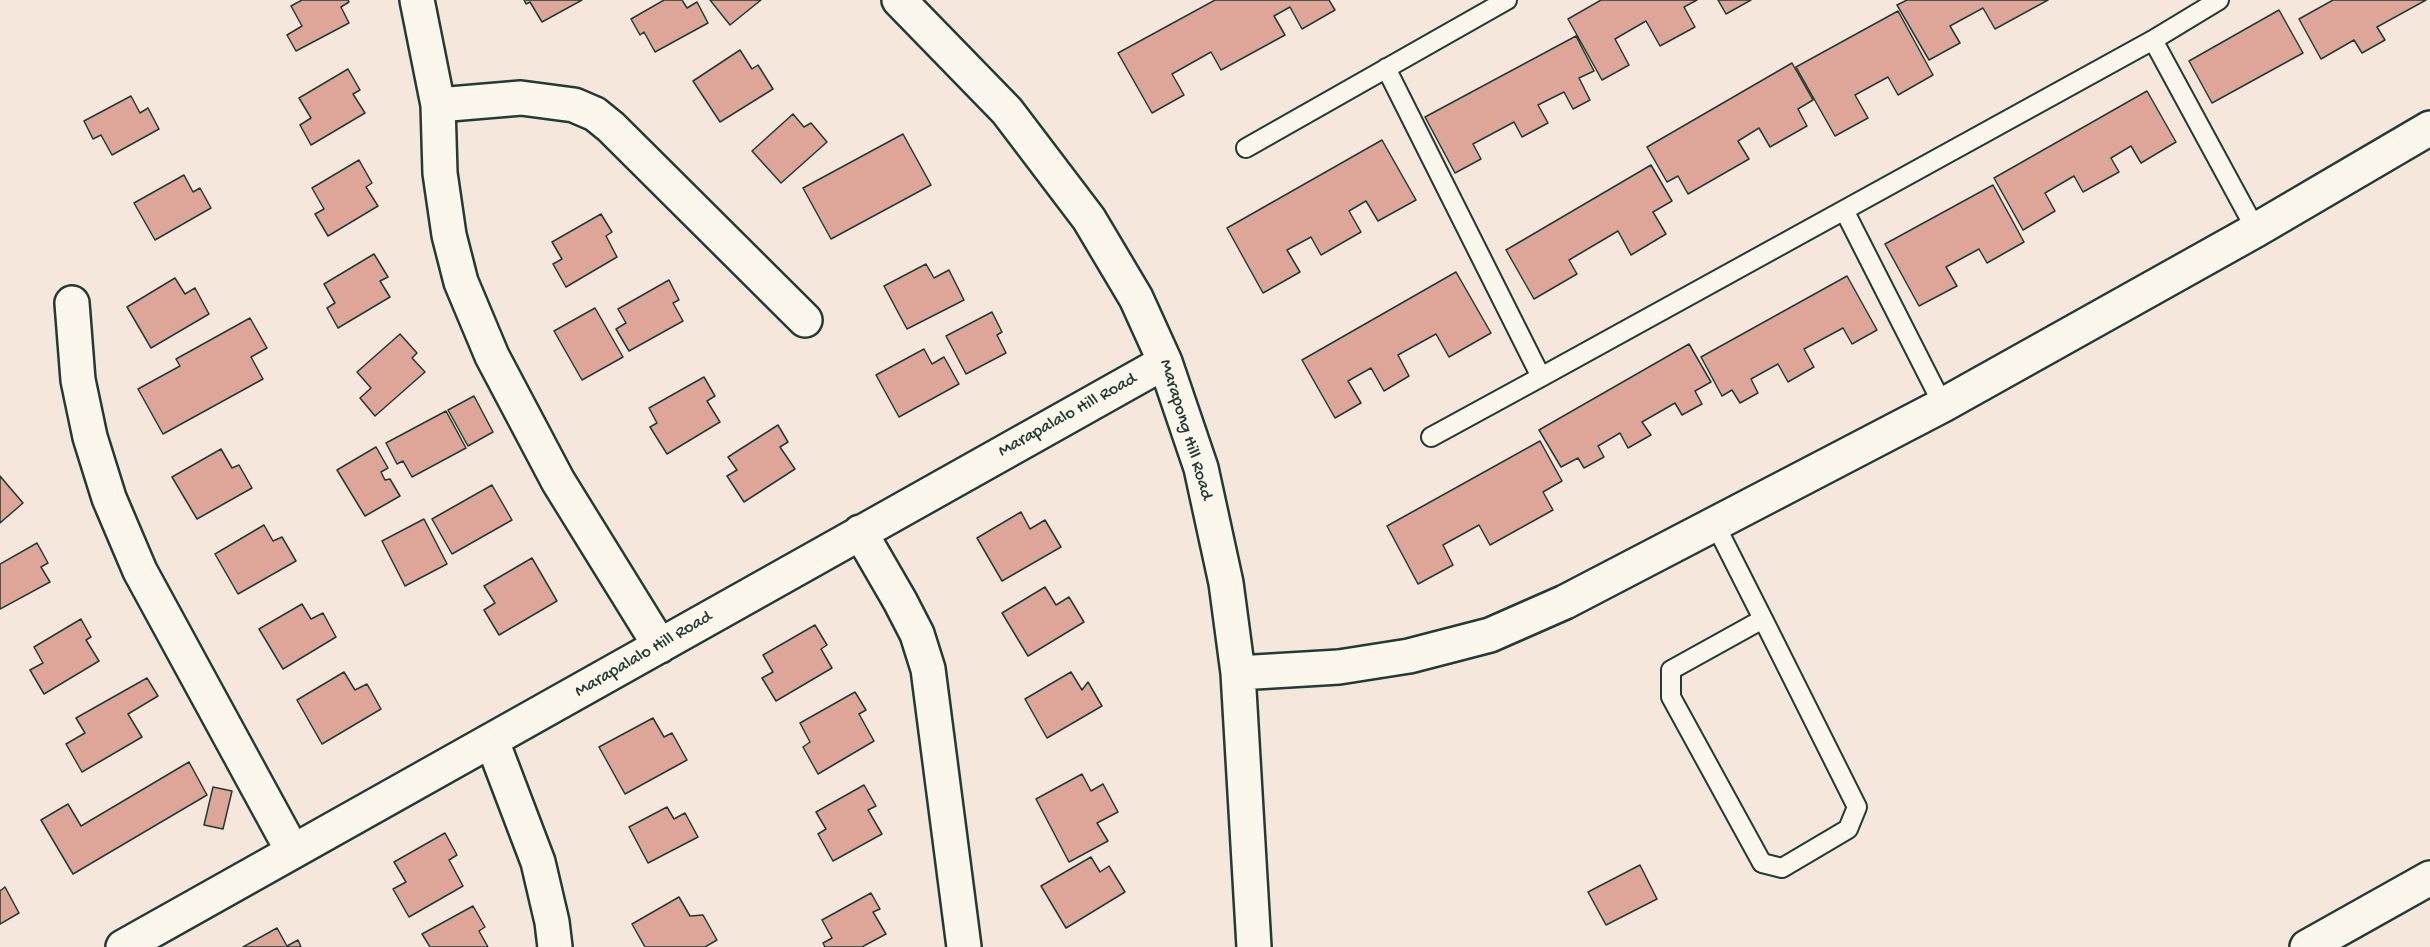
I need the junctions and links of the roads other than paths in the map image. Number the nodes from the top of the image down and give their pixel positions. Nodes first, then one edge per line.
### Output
1 (417, 0) edge
2 (899, 0) edge
3 (1507, 0) edge
4 (2219, 0) edge
5 (2153, 40) junction
6 (1386, 68) junction
7 (438, 105) junction
8 (2430, 128) edge
9 (1246, 148) dead end
10 (1844, 210) junction
11 (2256, 230) junction
12 (72, 303) dead end
13 (805, 320) dead end
14 (1165, 362) junction
15 (1541, 377) junction
16 (1943, 405) junction
17 (1431, 437) dead end
18 (1715, 524) junction
19 (860, 532) junction
20 (1763, 619) junction
21 (660, 646) junction
22 (1238, 673) junction
23 (492, 741) junction
24 (292, 850) junction
25 (2430, 878) edge
26 (128, 946) edge
27 (555, 947) edge
28 (964, 947) edge
29 (1254, 947) edge
30 (2307, 947) edge

1 - 7 street
2 - 14 street, Marapong Hill Road
3 - 6 lane
4 - 5 lane
5 - 10 lane
5 - 11 lane
6 - 9 lane
6 - 15 lane
7 - 13 street
7 - 21 street
8 - 11 street
10 - 15 lane
10 - 16 lane
11 - 16 street
12 - 24 street
14 - 19 street, Marapalalo Hill Road
14 - 22 street, Marapong Hill Road
15 - 17 lane
16 - 18 street
18 - 20 lane
18 - 22 street
19 - 21 street, Marapalalo Hill Road
19 - 28 street
20 - 20 lane
21 - 23 street, Marapalalo Hill Road
22 - 29 street, Marapong Hill Road
23 - 24 street, Marapalalo Hill Road
23 - 27 street
24 - 26 street, Marapalalo Hill Road
25 - 30 street

